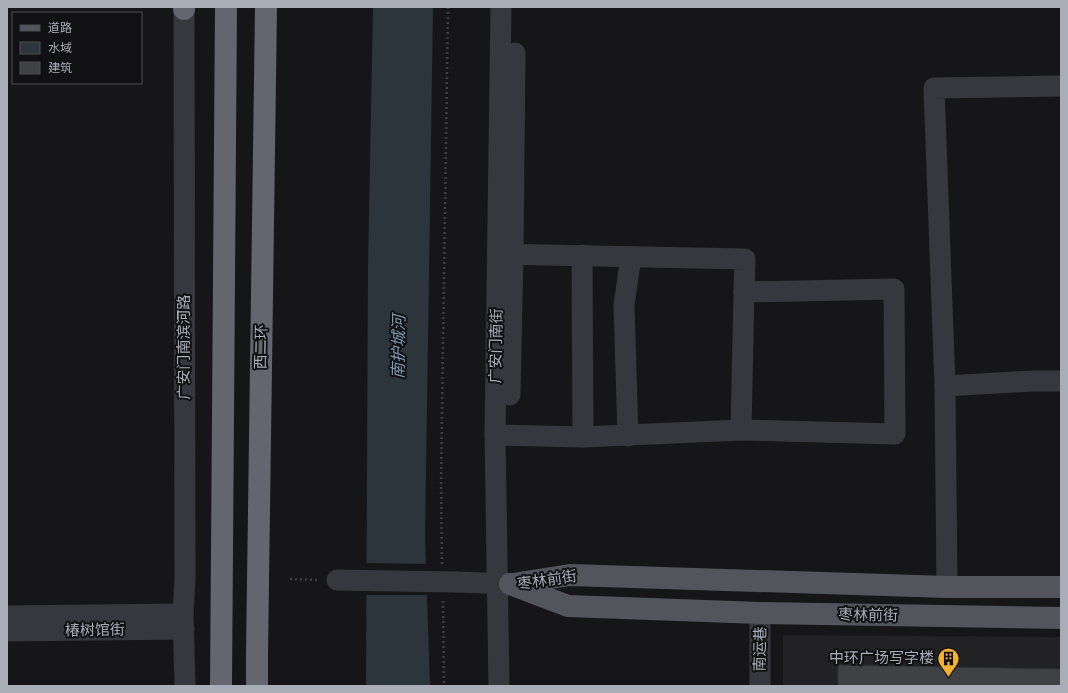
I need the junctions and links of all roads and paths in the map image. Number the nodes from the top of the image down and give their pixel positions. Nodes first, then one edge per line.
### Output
1 (226, 7) edge
2 (266, 7) edge
3 (448, 7) edge
4 (501, 7) edge
5 (515, 7) edge
6 (184, 8) edge
7 (1061, 86) edge
8 (505, 254) junction
9 (582, 255) junction
10 (630, 257) junction
11 (744, 292) junction
12 (1061, 381) edge
13 (945, 386) junction
14 (741, 430) junction
15 (502, 435) junction
16 (628, 436) junction
17 (583, 437) junction
18 (449, 575) junction
19 (290, 579) dead end
20 (336, 580) joint
21 (504, 584) junction
22 (947, 587) junction
23 (1061, 587) edge
24 (443, 600) dead end
25 (760, 613) junction
26 (7, 616) edge
27 (1061, 618) edge
28 (184, 622) junction
29 (7, 631) edge
30 (185, 686) edge
31 (221, 686) edge
32 (257, 686) edge
33 (444, 686) edge
34 (499, 686) edge
35 (511, 686) edge
36 (760, 686) edge

1 - 31 highway
2 - 32 highway, 西二环
3 - 18 path
4 - 8 street, 广安门南街
5 - 8 street, 广安门南街
6 - 28 street, 广安门南滨河路
7 - 13 street
8 - 9 street
8 - 15 street, 广安门南街
9 - 10 street
9 - 17 street
10 - 11 street
10 - 16 street
11 - 14 street
11 - 14 street
12 - 13 street
13 - 22 street
14 - 16 street
15 - 17 street
15 - 21 street, 广安门南街
16 - 17 street
18 - 20 street, bridge
18 - 21 street
19 - 20 path
21 - 22 main road, 枣林前街
21 - 25 main road, 枣林前街
21 - 34 street, 广安门南街
21 - 35 street, 广安门南街
22 - 23 main road, 枣林前街
24 - 33 path
25 - 27 main road, 枣林前街
25 - 36 street, 南运巷
26 - 28 street, 椿树馆街
28 - 29 street, 椿树馆街
28 - 30 street, 广安门南滨河路

